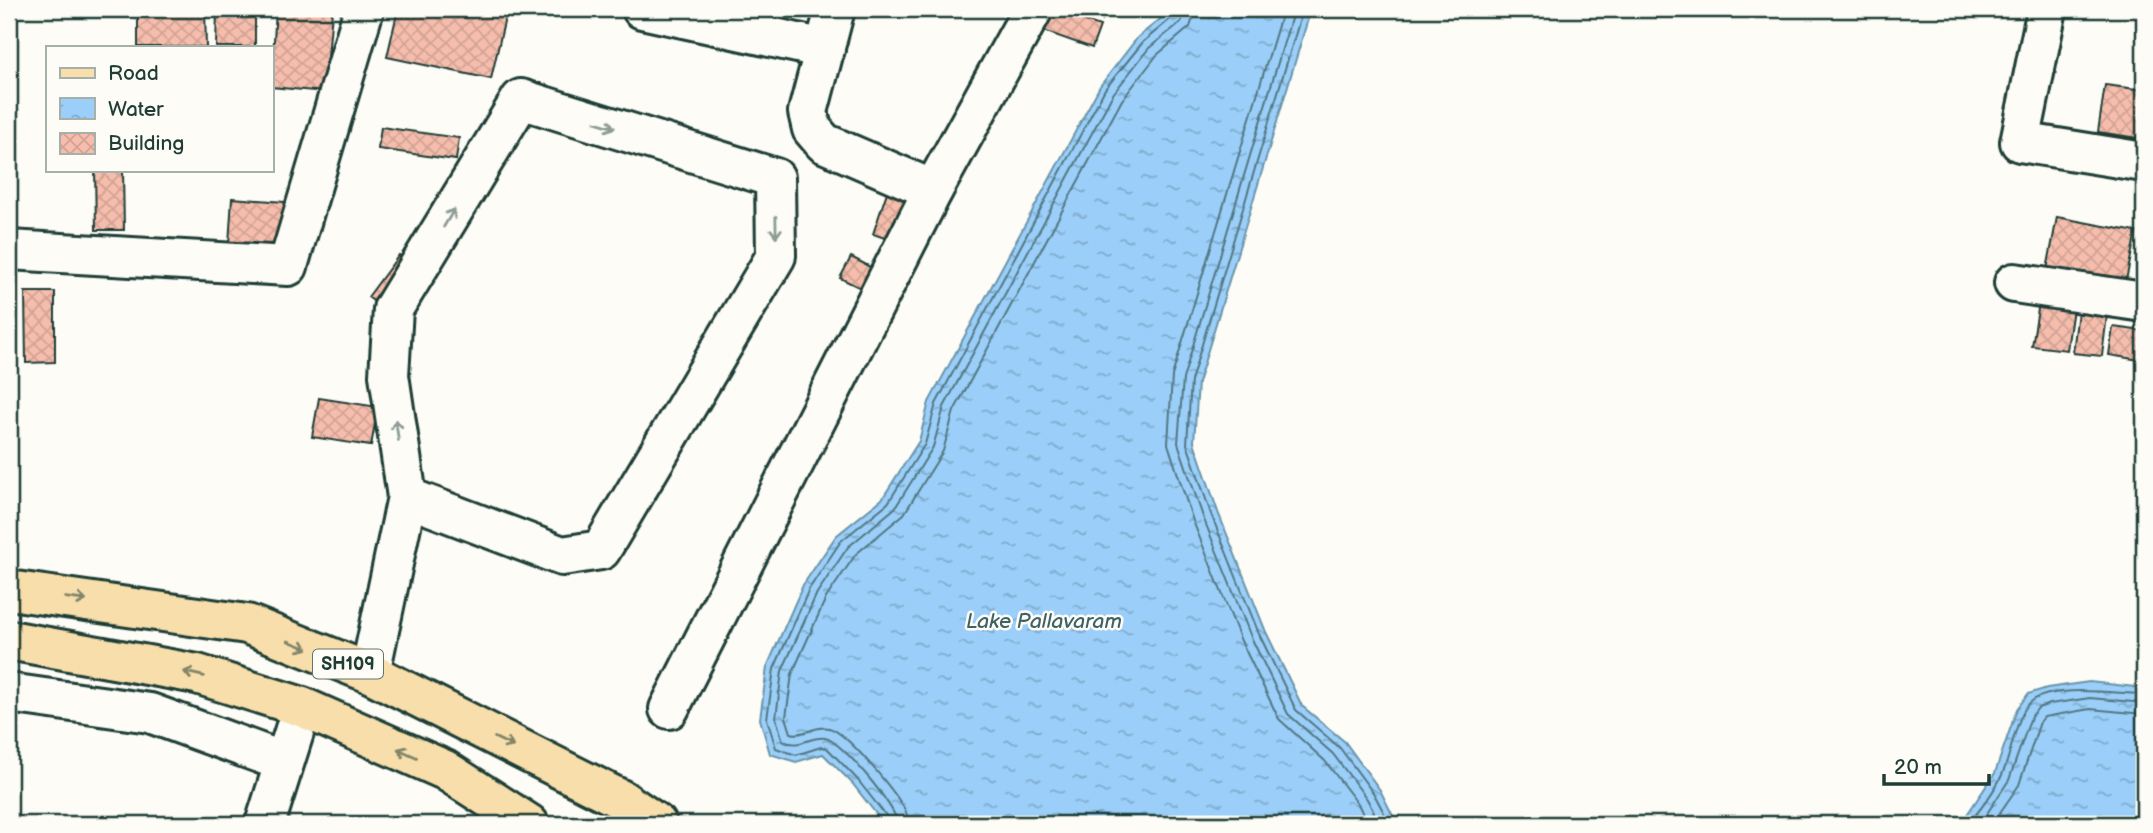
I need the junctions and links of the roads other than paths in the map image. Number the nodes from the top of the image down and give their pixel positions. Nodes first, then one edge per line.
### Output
1 (364, 9) edge
2 (642, 9) edge
3 (835, 9) edge
4 (1033, 9) edge
5 (2048, 9) edge
6 (825, 49) junction
7 (2144, 162) edge
8 (933, 190) junction
9 (9, 250) edge
10 (2014, 283) dead end
11 (2144, 302) edge
12 (407, 497) junction
13 (9, 590) edge
14 (9, 640) edge
15 (370, 673) junction
16 (9, 693) edge
17 (302, 707) junction
18 (668, 709) dead end
19 (285, 762) junction
20 (265, 824) edge
21 (529, 824) edge
22 (657, 824) edge

1 - 9 street
2 - 6 street
3 - 6 street
4 - 8 street
5 - 7 street
6 - 8 street
8 - 18 street
10 - 11 street
12 -> 12 street
12 - 15 street
13 -> 15 main road, SH109
17 -> 14 main road
15 -> 22 main road, SH109
16 - 19 street
17 - 19 street
21 -> 17 main road
19 - 20 street

